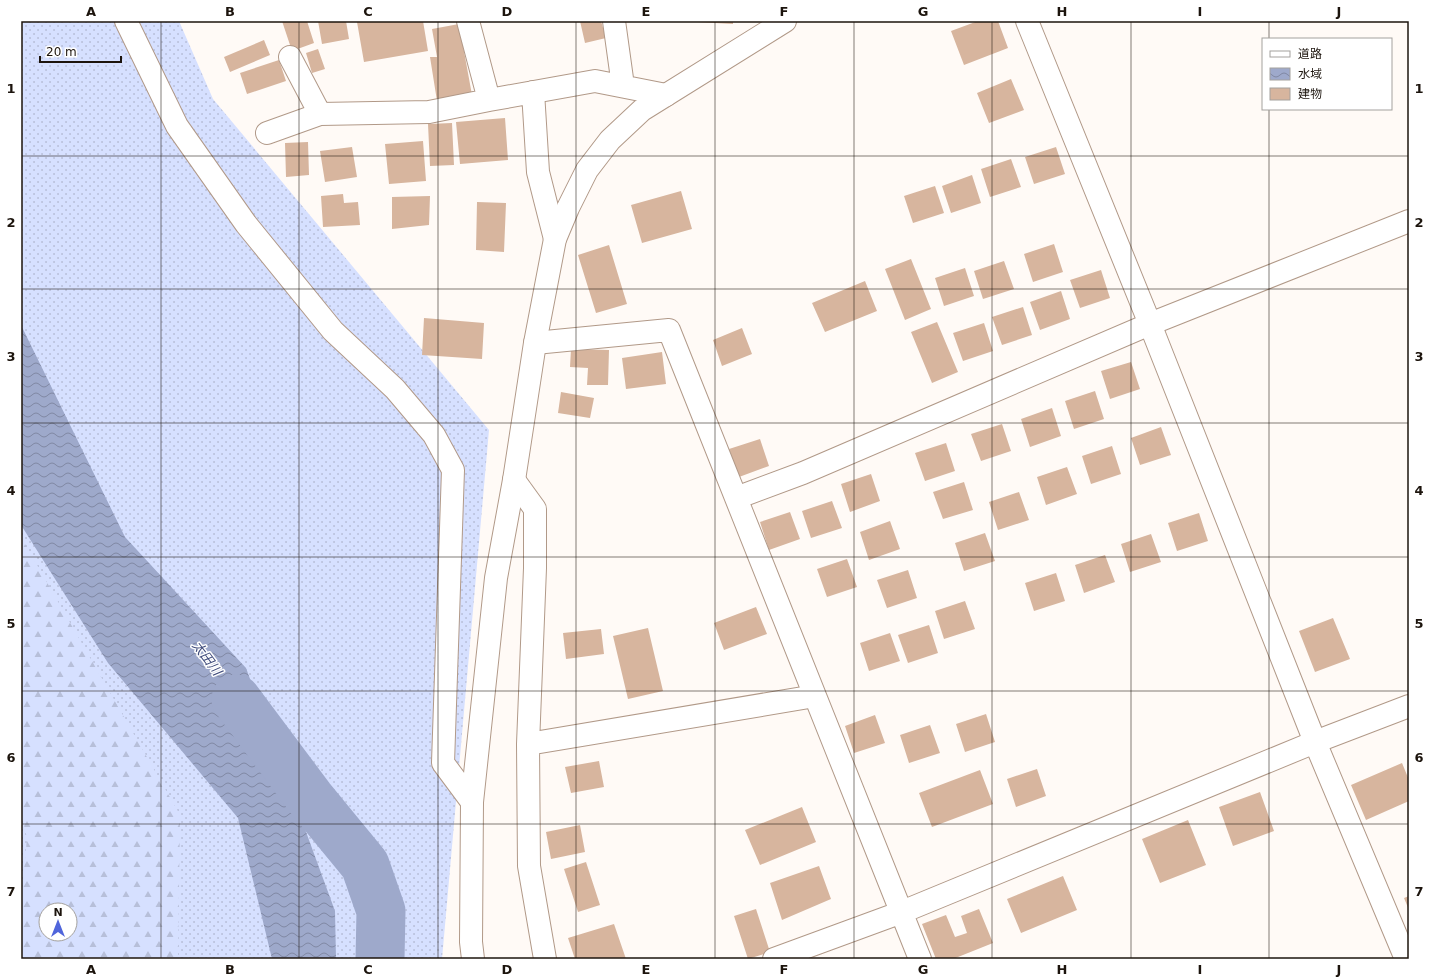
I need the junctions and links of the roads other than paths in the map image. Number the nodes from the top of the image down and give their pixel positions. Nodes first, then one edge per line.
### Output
1 (126, 21) edge
2 (468, 21) edge
3 (614, 21) edge
4 (785, 21) edge
5 (1027, 21) edge
6 (760, 29) edge
7 (290, 57) dead end
8 (623, 86) junction
9 (533, 92) junction
10 (666, 95) junction
11 (489, 100) junction
12 (320, 114) junction
13 (267, 134) dead end
14 (1409, 221) edge
15 (556, 239) junction
16 (1150, 324) junction
17 (535, 343) junction
18 (514, 480) junction
19 (736, 498) junction
20 (815, 696) junction
21 (1409, 706) edge
22 (1315, 742) junction
23 (528, 744) junction
24 (472, 802) junction
25 (902, 912) junction
26 (472, 959) edge
27 (545, 959) edge
28 (774, 959) edge
29 (920, 959) edge
30 (1406, 959) edge

1 - 24 street
2 - 11 street
3 - 8 street
4 - 6 street
5 - 16 street
6 - 10 street
7 - 12 street
8 - 9 street
8 - 10 street
9 - 11 street
9 - 15 street
10 - 15 street
11 - 12 street
12 - 13 street
14 - 16 street
15 - 17 street
16 - 19 street
16 - 22 street
17 - 18 street
17 - 19 street
18 - 23 street
18 - 24 street
19 - 20 street
20 - 23 street
20 - 25 street
21 - 22 street
22 - 25 street
22 - 30 street
23 - 27 street
24 - 26 street
25 - 28 street
25 - 29 street

